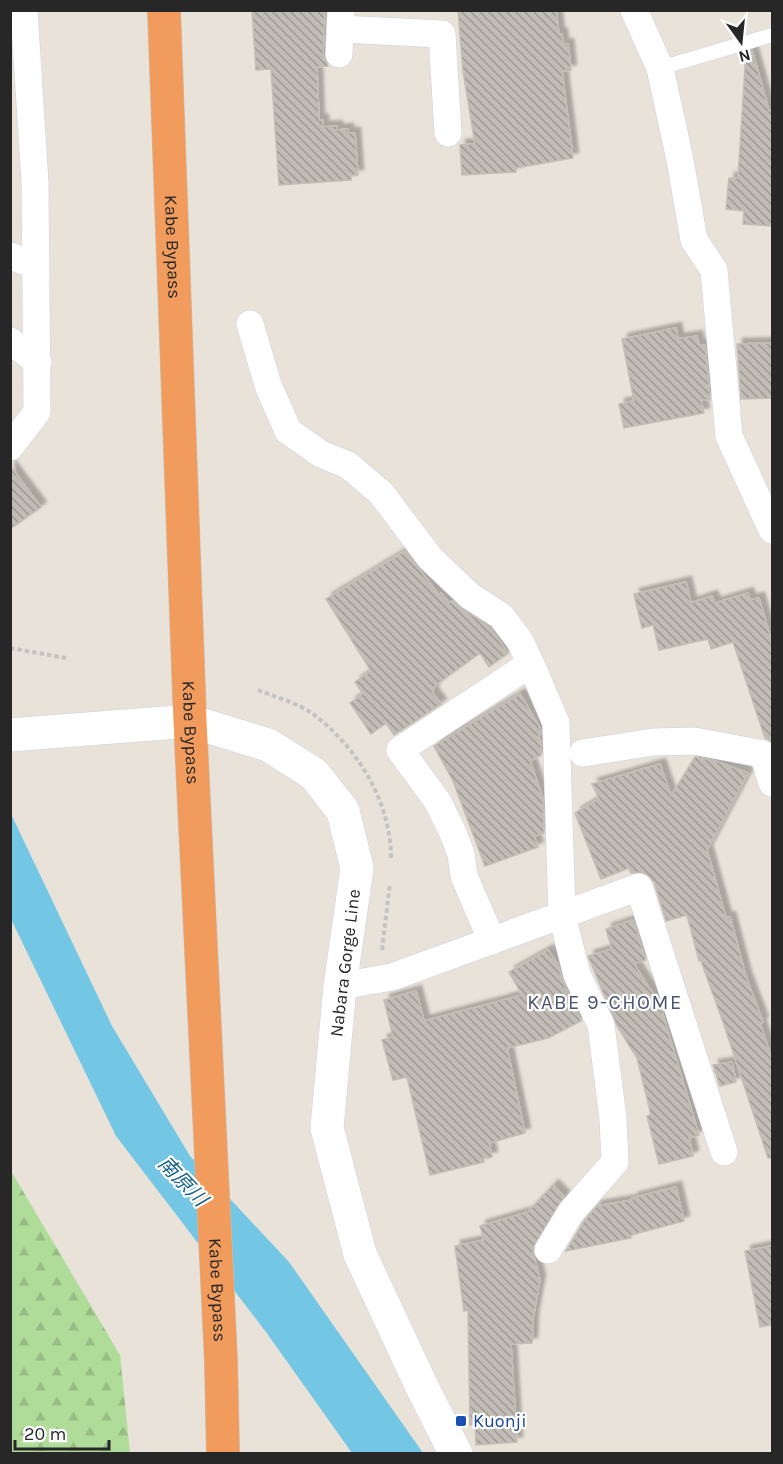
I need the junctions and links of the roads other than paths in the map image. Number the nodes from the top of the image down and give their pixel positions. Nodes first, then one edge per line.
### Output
1 (24, 10) edge
2 (164, 10) edge
3 (634, 10) edge
4 (340, 31) edge
5 (772, 36) edge
6 (660, 68) junction
7 (448, 133) dead end
8 (23, 261) edge
9 (250, 324) dead end
10 (10, 341) edge
11 (38, 362) junction
12 (10, 447) edge
13 (772, 530) edge
14 (530, 664) junction
15 (190, 721) junction
16 (10, 735) edge
17 (583, 753) dead end
18 (772, 783) edge
19 (562, 915) junction
20 (492, 941) junction
21 (340, 986) junction
22 (724, 1152) dead end
23 (548, 1250) dead end
24 (223, 1454) edge
25 (456, 1454) edge

1 - 8 street
2 - 15 highway, Kabe Bypass
3 - 6 street
4 - 7 street
5 - 6 lane
6 - 13 street
8 - 11 street
9 - 14 street
10 - 11 street
11 - 12 street
14 - 19 street
14 - 20 street
15 - 16 main road, Nabara Gorge Line
15 - 21 main road, Nabara Gorge Line
15 - 24 highway, Kabe Bypass
17 - 18 street
19 - 20 street
19 - 22 street
19 - 23 street
20 - 21 street
21 - 25 main road, Nabara Gorge Line

